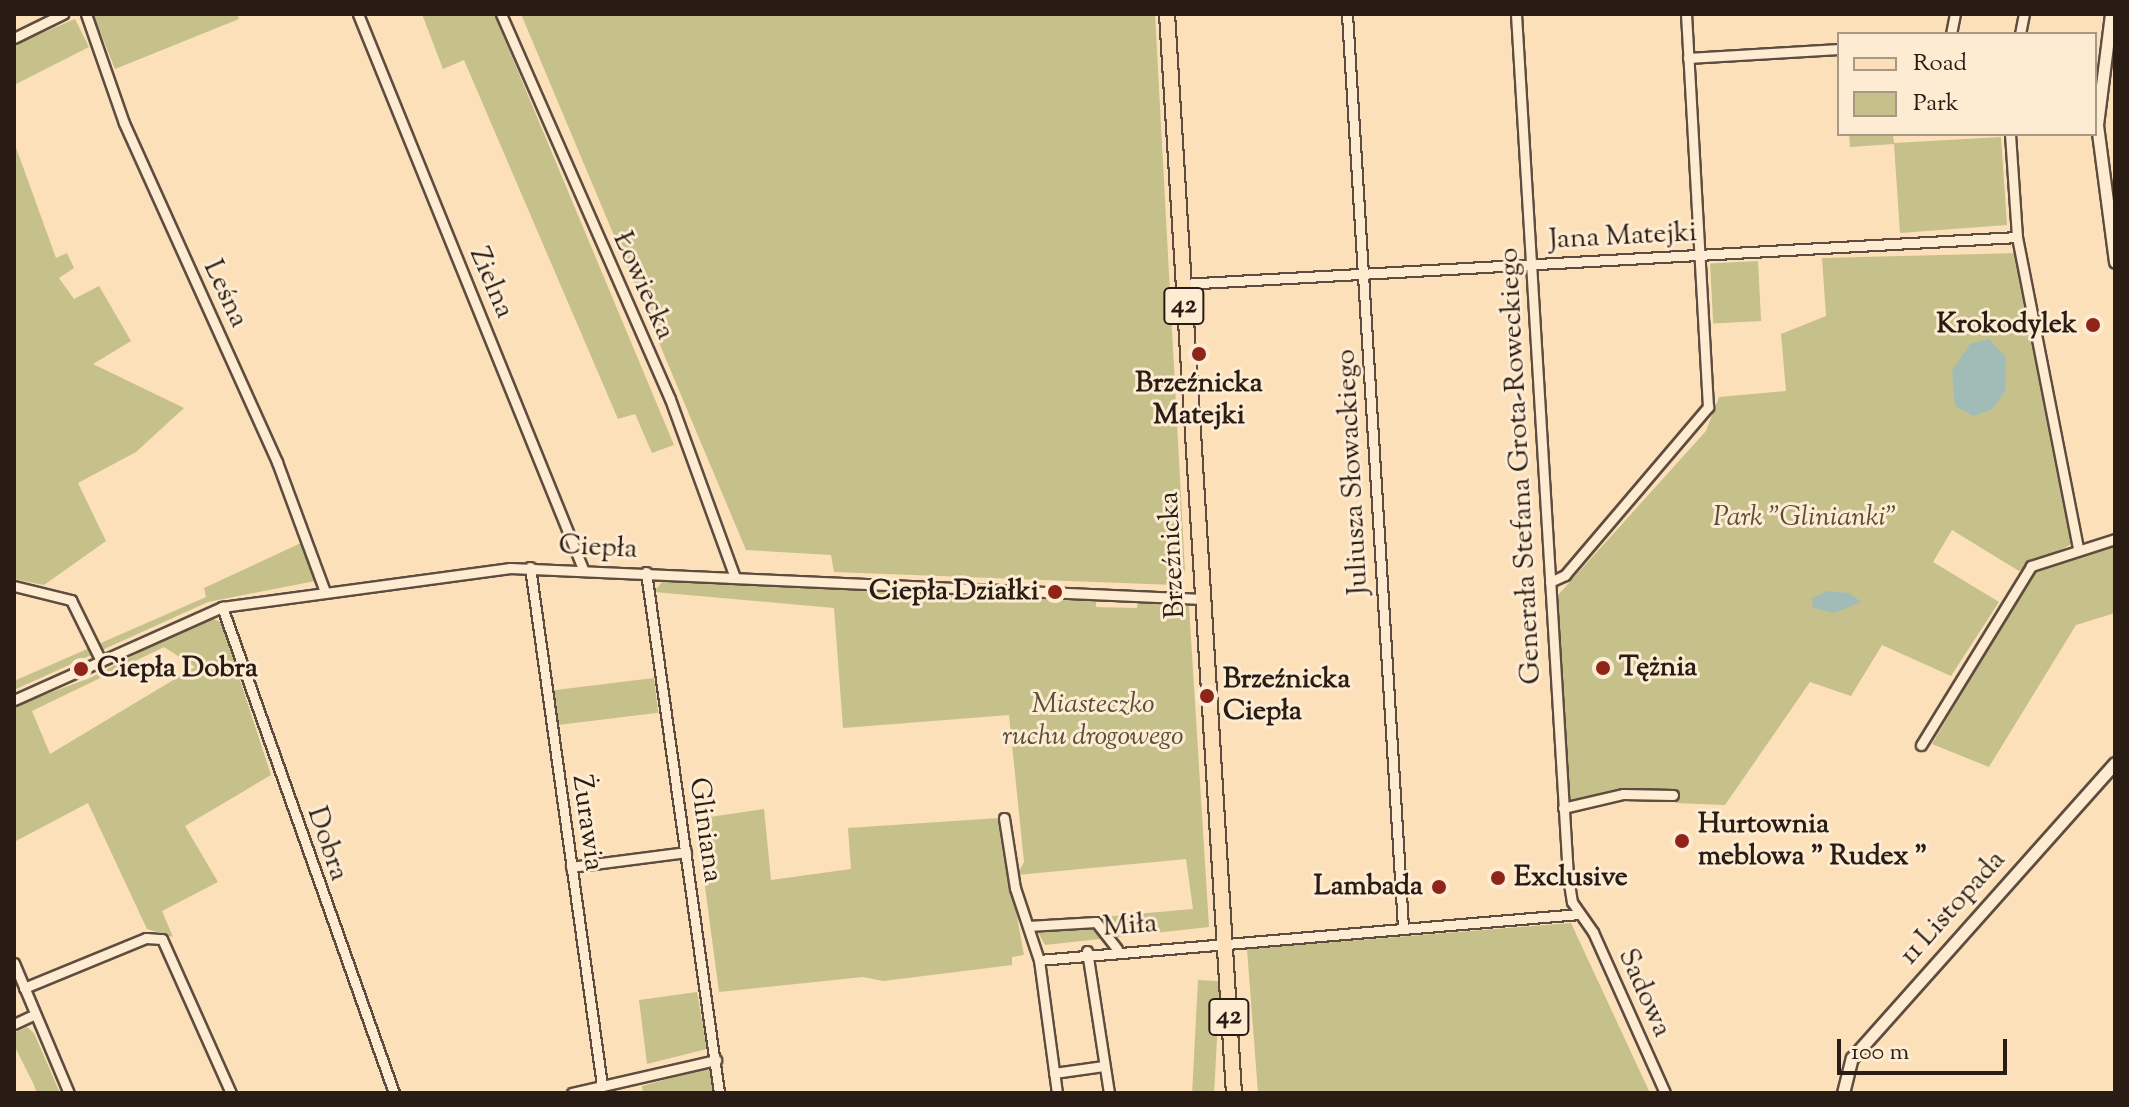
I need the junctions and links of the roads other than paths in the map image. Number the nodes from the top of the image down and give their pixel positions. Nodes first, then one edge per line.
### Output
1 (63, 14) edge
2 (86, 14) edge
3 (358, 14) edge
4 (501, 14) edge
5 (1167, 14) edge
6 (1347, 14) edge
7 (1516, 14) edge
8 (1686, 14) edge
9 (2111, 14) edge
10 (14, 38) edge
11 (1837, 49) edge
12 (1688, 58) junction
13 (2010, 136) edge
14 (2099, 170) junction
15 (2115, 170) edge
16 (2017, 237) junction
17 (2113, 238) edge
18 (1699, 255) junction
19 (2115, 262) edge
20 (1531, 264) junction
21 (1363, 274) junction
22 (1182, 284) junction
23 (2115, 539) edge
24 (2078, 547) junction
25 (530, 567) junction
26 (583, 569) junction
27 (646, 572) junction
28 (735, 578) junction
29 (1550, 582) junction
30 (14, 586) edge
31 (325, 592) junction
32 (1202, 599) junction
33 (222, 607) junction
34 (101, 661) junction
35 (14, 700) edge
36 (1921, 745) dead end
37 (2115, 763) edge
38 (1673, 795) dead end
39 (1563, 808) junction
40 (1004, 818) dead end
41 (686, 852) junction
42 (571, 867) junction
43 (1579, 914) junction
44 (1028, 926) junction
45 (1403, 928) junction
46 (1225, 941) junction
47 (1117, 949) junction
48 (1087, 951) junction
49 (1039, 960) junction
50 (14, 963) edge
51 (24, 988) junction
52 (35, 1014) junction
53 (14, 1024) edge
54 (716, 1060) junction
55 (1104, 1066) junction
56 (1054, 1073) junction
57 (602, 1085) junction
58 (69, 1093) edge
59 (231, 1093) edge
60 (394, 1093) edge
61 (572, 1093) edge
62 (719, 1093) edge
63 (1057, 1093) edge
64 (1109, 1093) edge
65 (1234, 1093) edge
66 (1665, 1093) edge
67 (1843, 1093) edge

1 - 10 street
2 - 31 street, Leśna
3 - 26 street, Zielna
4 - 28 street, Łowiecka
5 - 22 main road, Brzeźnicka / 42
6 - 21 street, Juliusza Słowackiego
7 - 20 street, Generała Stefana Grota-Roweckiego
8 - 12 street
9 - 14 street
11 - 12 street
12 - 18 street
13 - 16 street
14 - 15 street
14 - 17 street
16 - 18 street, Jana Matejki
16 - 24 street
17 - 19 street
18 - 20 street, Jana Matejki
18 - 29 street
20 - 21 street, Jana Matejki
20 - 29 street, Generała Stefana Grota-Roweckiego
21 - 22 street, Jana Matejki
21 - 45 street, Juliusza Słowackiego
22 - 32 main road, Brzeźnicka / 42
23 - 24 street
24 - 36 street
25 - 26 street, Ciepła
25 - 31 street, Ciepła
25 - 42 street, Żurawia
26 - 27 street, Ciepła
27 - 28 street, Ciepła
27 - 41 street, Gliniana
28 - 32 street, Ciepła
29 - 39 street, Generała Stefana Grota-Roweckiego
30 - 34 street
31 - 33 street, Ciepła
32 - 46 main road, Brzeźnicka / 42
33 - 34 street, Ciepła
33 - 60 street, Dobra
34 - 35 street, Ciepła
37 - 67 street, 11 Listopada
38 - 39 street
39 - 43 street, Generała Stefana Grota-Roweckiego
40 - 44 street
41 - 42 street
41 - 54 street, Gliniana
42 - 57 street, Żurawia
43 - 45 street, Miła
43 - 66 street, Sadowa
44 - 47 street
44 - 49 street
45 - 46 street, Miła
46 - 47 street, Miła
46 - 65 main road, Brzeźnicka / 42
47 - 48 street, Miła
48 - 49 street, Miła
48 - 55 street
49 - 56 street
50 - 51 street
51 - 52 street
51 - 59 street
52 - 53 street
52 - 58 street
54 - 57 street
54 - 62 street, Gliniana
55 - 56 street
55 - 64 street
56 - 63 street
57 - 61 street

